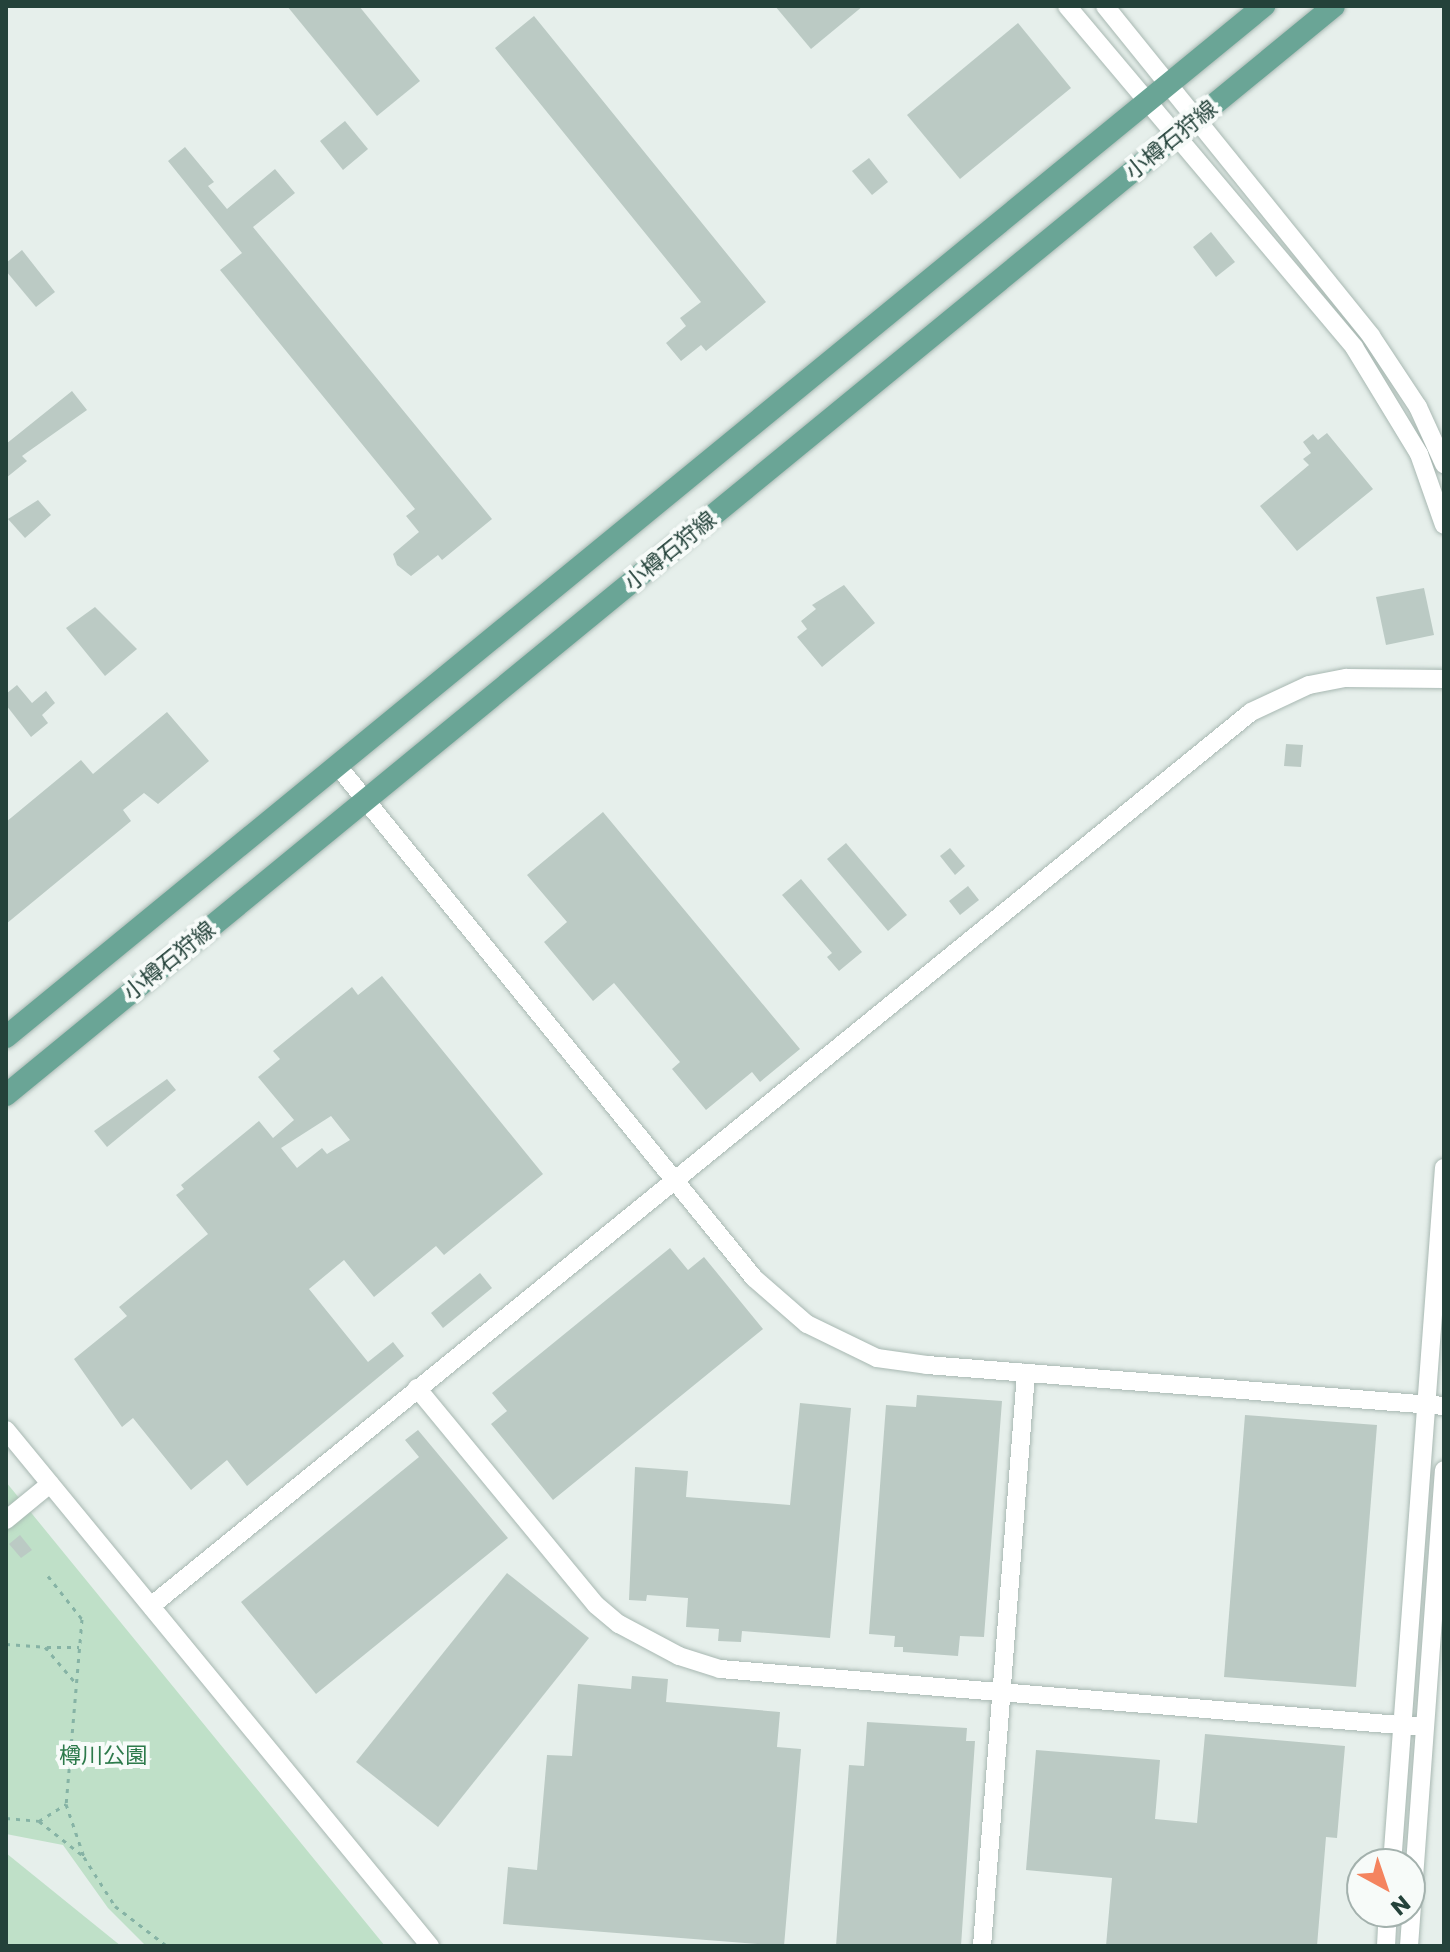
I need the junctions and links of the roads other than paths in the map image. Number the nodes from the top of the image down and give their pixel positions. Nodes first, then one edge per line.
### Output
1 (1067, 6) edge
2 (1105, 6) edge
3 (1264, 6) edge
4 (1334, 6) edge
5 (1169, 84) junction
6 (1146, 102) junction
7 (1198, 118) junction
8 (1175, 136) junction
9 (1444, 464) edge
10 (1444, 525) edge
11 (1444, 679) edge
12 (337, 765) junction
13 (366, 799) junction
14 (6, 1037) edge
15 (6, 1095) edge
16 (1444, 1168) edge
17 (675, 1178) junction
18 (1026, 1373) junction
19 (417, 1388) junction
20 (1435, 1406) edge
21 (6, 1430) edge
22 (1444, 1470) edge
23 (50, 1484) junction
24 (6, 1520) edge
25 (151, 1606) junction
26 (1004, 1692) junction
27 (1402, 1725) junction
28 (1424, 1727) junction
29 (1393, 1848) edge
30 (430, 1946) edge
31 (982, 1946) edge
32 (1409, 1946) edge

1 - 6 street
2 - 5 street
3 - 5 main road, 小樽石狩線
4 - 7 main road, 小樽石狩線
5 - 6 main road, 小樽石狩線
5 - 7 street
6 - 8 street
6 - 12 main road, 小樽石狩線
7 - 8 main road, 小樽石狩線
7 - 9 street
8 - 10 street
8 - 13 main road, 小樽石狩線
11 - 17 street
12 - 13 street
12 - 14 main road, 小樽石狩線
13 - 15 main road, 小樽石狩線
13 - 17 street
16 - 20 street
17 - 18 street
17 - 19 street
18 - 20 street
18 - 26 street
19 - 25 street
19 - 26 street
20 - 27 street
21 - 23 street
22 - 28 street
23 - 24 street
23 - 25 street
25 - 30 street
26 - 27 street
26 - 31 street
27 - 28 street
27 - 29 street
28 - 32 street

